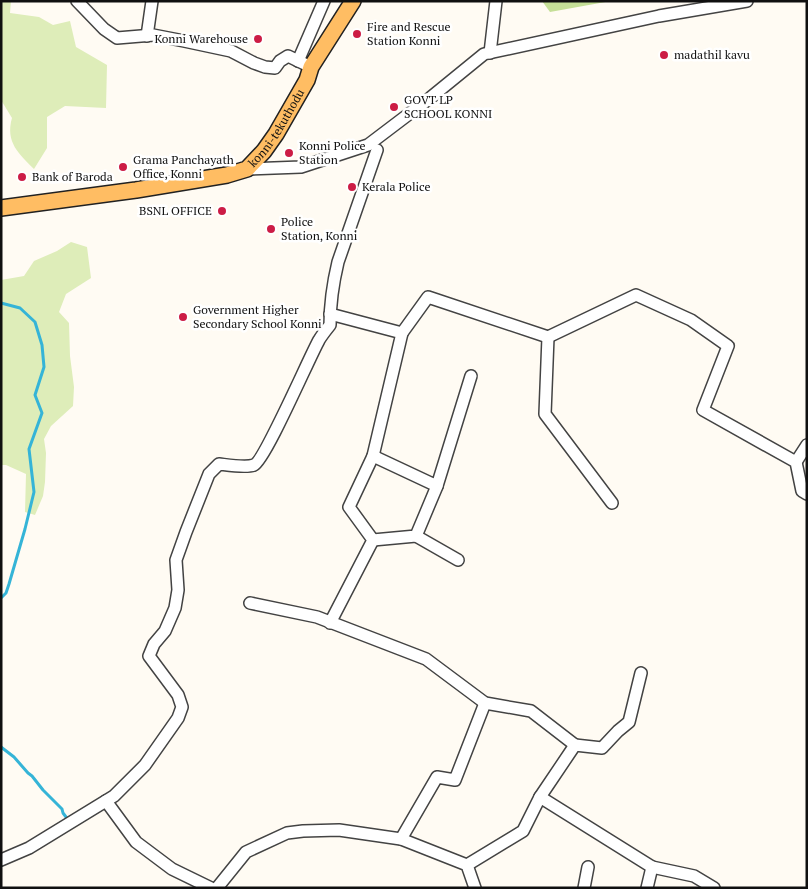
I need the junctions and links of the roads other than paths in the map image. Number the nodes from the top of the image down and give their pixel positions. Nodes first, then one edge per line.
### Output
1 (77, 1) edge
2 (152, 1) edge
3 (324, 1) edge
4 (353, 1) edge
5 (496, 1) edge
6 (747, 1) edge
7 (147, 36) junction
8 (490, 52) junction
9 (305, 64) junction
10 (377, 150) dead end
11 (247, 169) junction
12 (1, 208) edge
13 (330, 314) junction
14 (402, 333) junction
15 (548, 337) junction
16 (471, 376) dead end
17 (807, 446) edge
18 (374, 456) junction
19 (796, 462) junction
20 (438, 486) junction
21 (807, 494) edge
22 (612, 503) dead end
23 (416, 536) junction
24 (372, 540) junction
25 (458, 560) dead end
26 (250, 603) dead end
27 (330, 623) junction
28 (641, 673) dead end
29 (485, 703) junction
30 (575, 745) junction
31 (540, 797) junction
32 (106, 801) junction
33 (401, 840) junction
34 (1, 860) edge
35 (467, 865) junction
36 (588, 867) dead end
37 (652, 867) junction
38 (211, 888) edge
39 (217, 888) edge
40 (475, 888) edge
41 (584, 888) edge
42 (647, 888) edge
43 (714, 888) edge

1 - 7 street
2 - 7 street
3 - 9 street
4 - 9 main road, konni-tekuthodu
5 - 8 street
6 - 8 street
7 - 9 street
8 - 11 street
9 - 11 main road, konni-tekuthodu
10 - 13 street
11 - 12 main road, konni-tekuthodu
13 - 14 street
13 - 32 street
14 - 15 street
14 - 18 street
15 - 19 street
15 - 22 street
16 - 20 street
17 - 19 street
18 - 20 street
18 - 24 street
19 - 21 street
20 - 23 street
23 - 24 street
23 - 25 street
24 - 27 street
26 - 27 street
27 - 29 street
28 - 30 street
29 - 30 street
29 - 33 street
30 - 31 street
31 - 35 street
31 - 37 street
32 - 34 street
32 - 38 street
33 - 35 street
33 - 39 street
35 - 40 street
36 - 41 street
37 - 42 street
37 - 43 street

